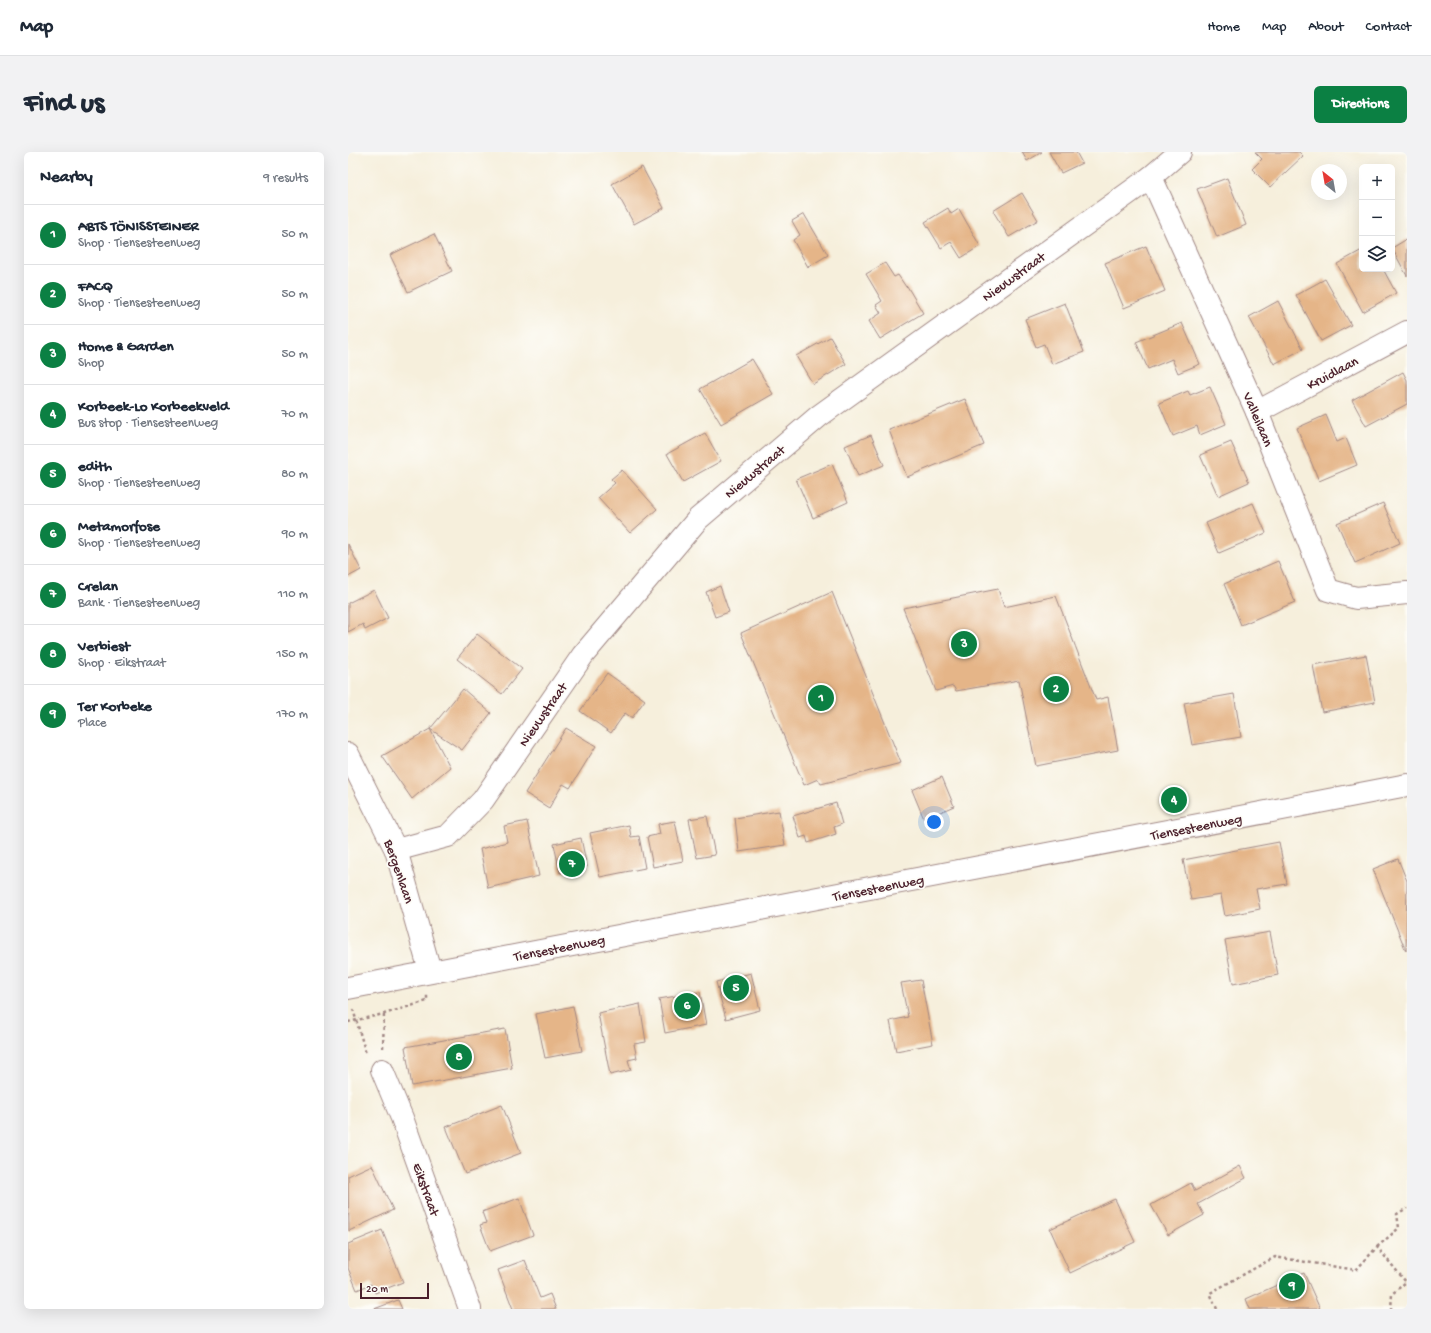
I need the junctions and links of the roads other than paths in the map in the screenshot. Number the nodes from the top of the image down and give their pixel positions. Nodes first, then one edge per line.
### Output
1 (1180, 152) edge
2 (1151, 177) junction
3 (1407, 332) edge
4 (1257, 412) junction
5 (1407, 593) edge
6 (348, 754) edge
7 (1407, 785) edge
8 (396, 850) junction
9 (430, 971) junction
10 (348, 988) edge
11 (382, 1070) road end
12 (470, 1309) edge

1 - 2 street, Nieuwstraat
2 - 4 street, Valleilaan
2 - 8 street, Nieuwstraat
3 - 4 street, Kruidlaan
4 - 5 street, Valleilaan
6 - 8 street, Bergenlaan
7 - 9 street, Tiensesteenweg
8 - 9 street, Bergenlaan
9 - 10 street, Tiensesteenweg
11 - 12 street, Eikstraat

